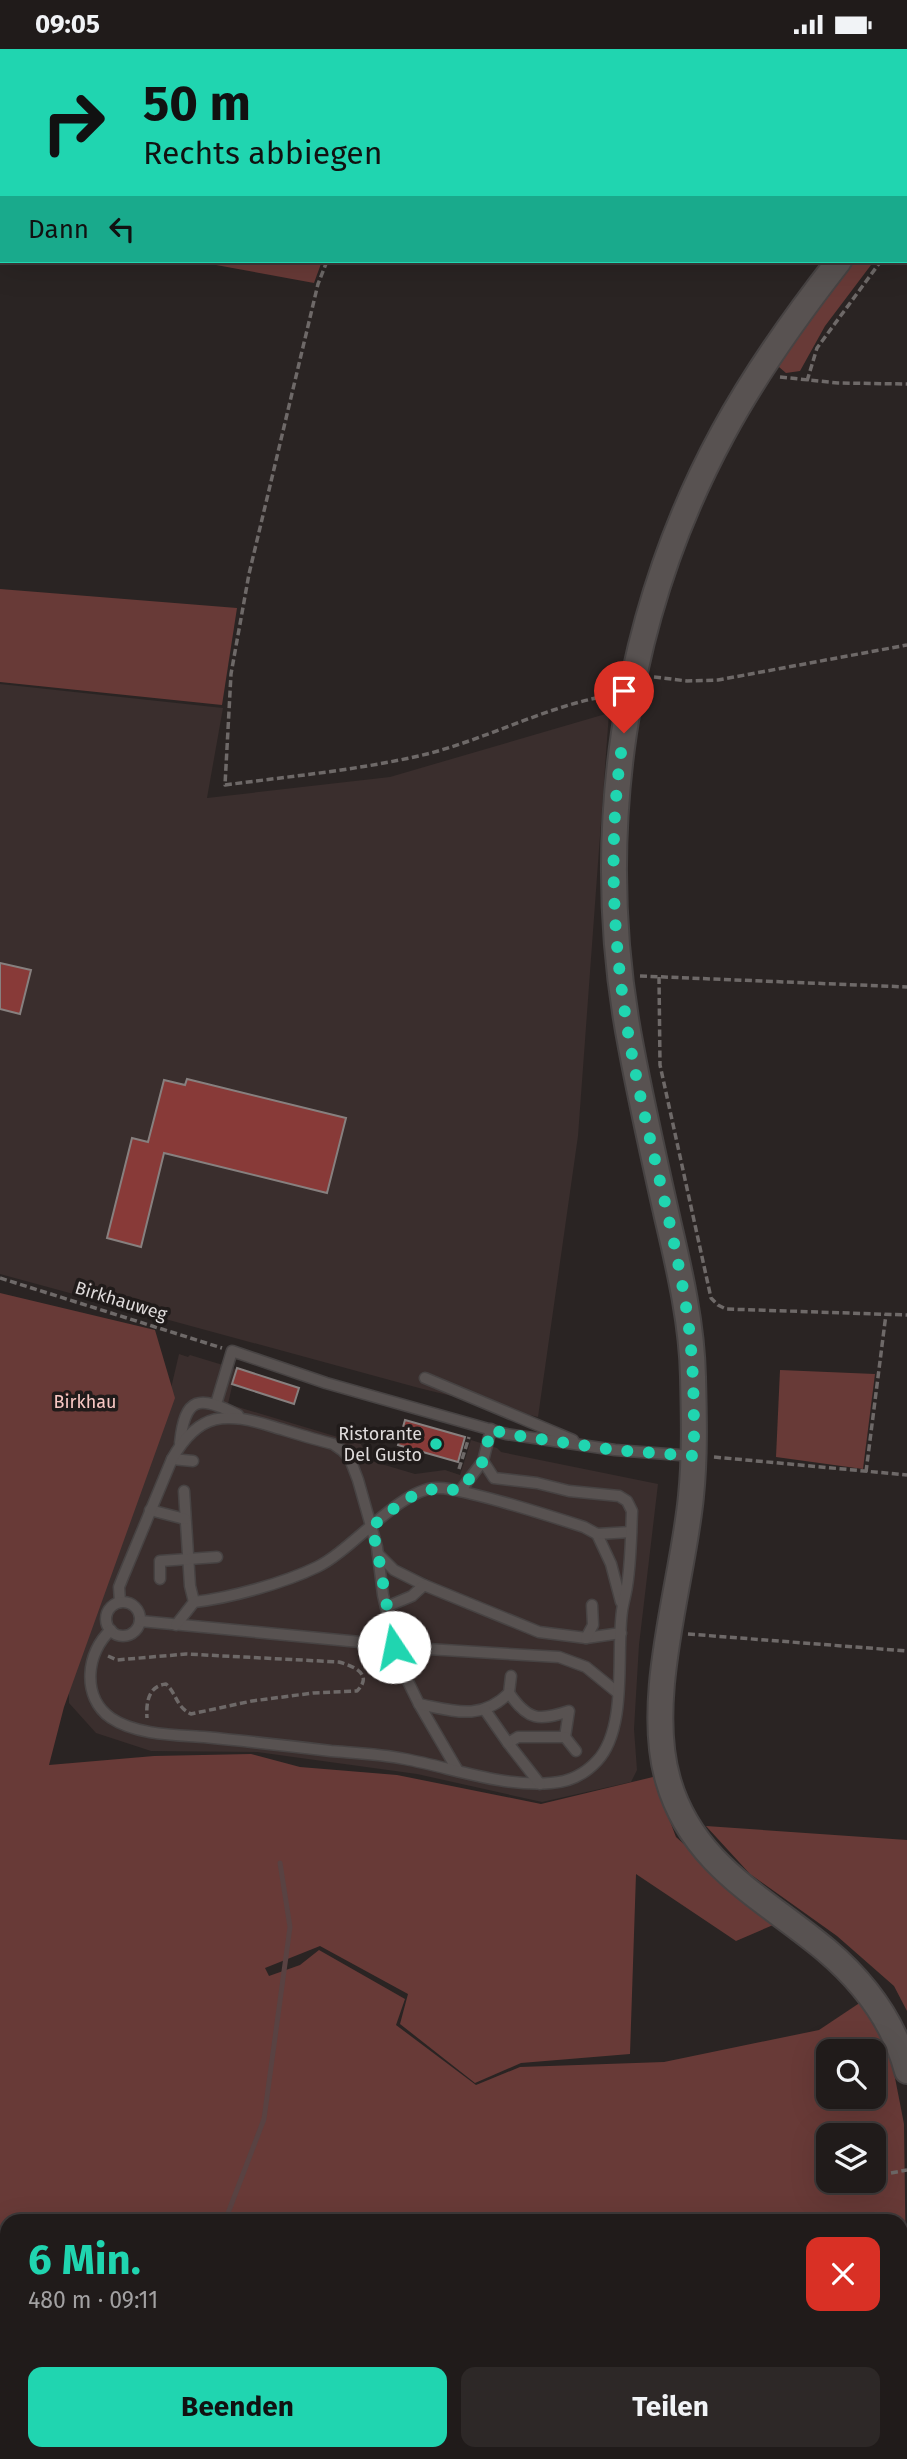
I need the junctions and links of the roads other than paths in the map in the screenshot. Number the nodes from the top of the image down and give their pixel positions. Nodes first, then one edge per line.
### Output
1 (838, 263) edge
2 (425, 1378) dead end
3 (216, 1404) junction
4 (245, 1418) junction
5 (280, 1429) junction
6 (491, 1429) junction
7 (277, 1440) dead end
8 (180, 1445) junction
9 (586, 1446) junction
10 (694, 1456) junction
11 (172, 1459) junction
12 (194, 1461) dead end
13 (483, 1461) junction
14 (184, 1491) dead end
15 (460, 1491) junction
16 (150, 1510) junction
17 (185, 1519) junction
18 (371, 1527) junction
19 (631, 1532) junction
20 (597, 1534) junction
21 (378, 1553) junction
22 (217, 1557) dead end
23 (188, 1559) junction
24 (160, 1579) dead end
25 (424, 1585) junction
26 (121, 1602) junction
27 (194, 1602) junction
28 (592, 1605) dead end
29 (386, 1607) junction
30 (622, 1612) junction
31 (140, 1621) junction
32 (176, 1625) junction
33 (111, 1630) junction
34 (621, 1633) junction
35 (586, 1638) junction
36 (394, 1647) junction
37 (511, 1676) dead end
38 (509, 1693) junction
39 (618, 1693) junction
40 (419, 1704) junction
41 (581, 1704) dead end
42 (485, 1710) junction
43 (569, 1711) junction
44 (565, 1737) junction
45 (508, 1743) junction
46 (576, 1751) dead end
47 (458, 1771) junction
48 (540, 1784) junction
49 (907, 2071) edge

1 - 10 street
2 - 9 lane
3 - 4 lane
3 - 6 lane
3 - 8 lane
4 - 5 lane
4 - 8 lane
5 - 7 lane
5 - 18 lane
6 - 9 lane
6 - 13 lane
8 - 11 lane
9 - 10 lane
10 - 49 street
11 - 12 lane
11 - 16 lane
13 - 15 lane
13 - 19 lane
14 - 17 lane
15 - 18 lane
15 - 20 lane
16 - 17 lane
16 - 26 lane
17 - 23 lane
18 - 21 lane
18 - 27 lane
19 - 20 lane
19 - 30 lane
20 - 30 lane
21 - 25 lane
21 - 29 lane
22 - 23 lane
23 - 24 lane
23 - 27 lane
25 - 29 lane
25 - 35 lane
26 - 31 lane
26 - 33 lane
27 - 32 lane
28 - 35 lane
29 - 36 lane
30 - 34 lane
31 - 32 lane
31 - 33 lane
32 - 36 lane
33 - 47 lane
34 - 35 lane
34 - 39 lane
36 - 39 lane
36 - 40 lane
37 - 38 lane
38 - 42 lane
38 - 43 lane
39 - 48 lane
40 - 42 lane
40 - 47 lane
41 - 43 lane
42 - 45 lane
43 - 44 lane
44 - 45 lane
44 - 46 lane
45 - 48 lane
47 - 48 lane

